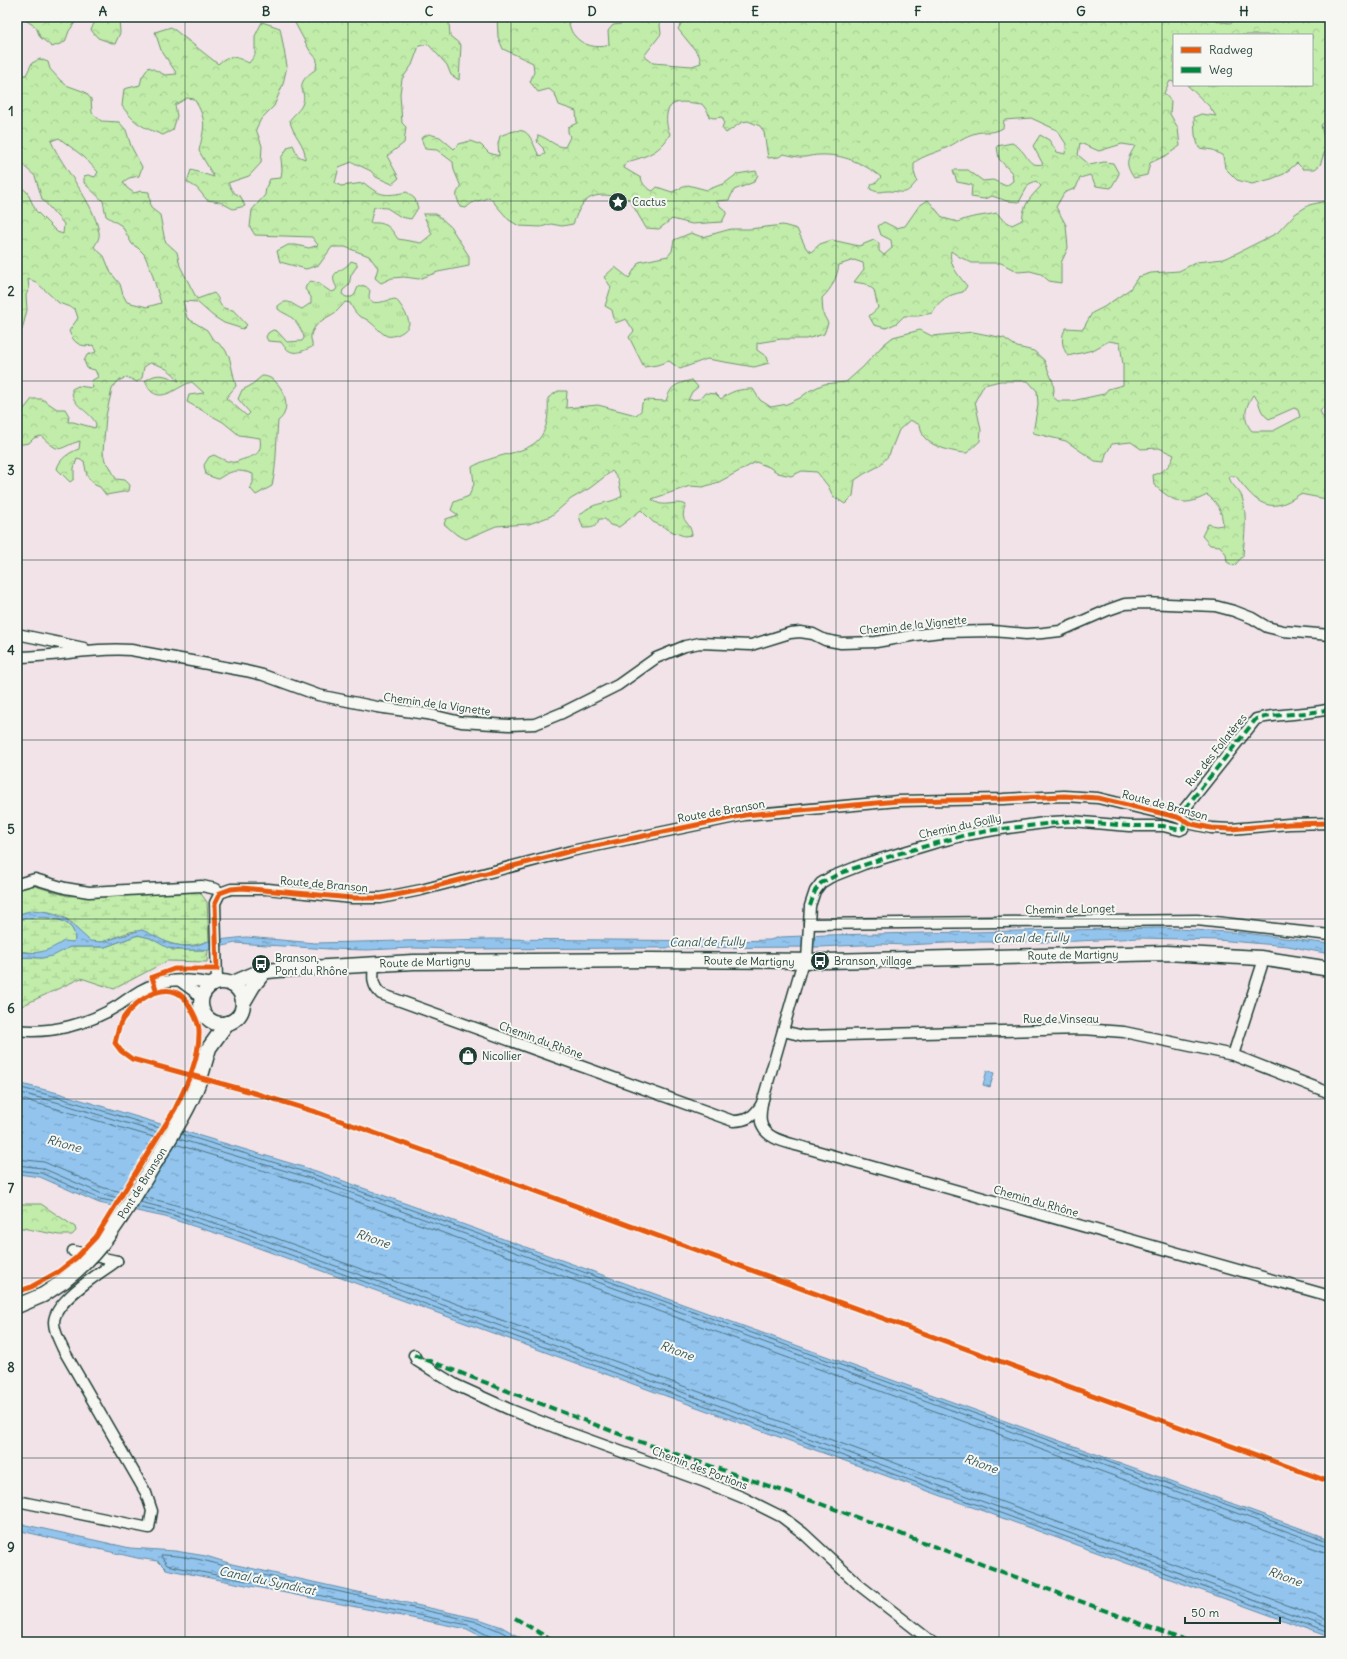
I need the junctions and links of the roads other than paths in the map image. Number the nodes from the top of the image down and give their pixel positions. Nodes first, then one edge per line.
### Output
1 (17, 634) edge
2 (1330, 635) edge
3 (98, 650) junction
4 (17, 657) edge
5 (1330, 709) edge
6 (1181, 819) junction
7 (1330, 823) edge
8 (17, 884) edge
9 (220, 893) junction
10 (808, 927) junction
11 (1330, 935) edge
12 (806, 958) junction
13 (1264, 959) junction
14 (374, 964) junction
15 (1330, 969) edge
16 (264, 972) junction
17 (180, 981) junction
18 (215, 983) junction
19 (231, 984) junction
20 (202, 1000) junction
21 (243, 1002) junction
22 (207, 1016) junction
23 (227, 1023) junction
24 (17, 1030) edge
25 (783, 1031) junction
26 (209, 1048) junction
27 (1233, 1055) junction
28 (1330, 1093) edge
29 (762, 1103) junction
30 (725, 1119) joint
31 (73, 1251) dead end
32 (1330, 1296) edge
33 (17, 1306) edge
34 (414, 1355) dead end
35 (17, 1501) edge
36 (932, 1642) edge

1 - 3 street
2 - 3 street, Chemin de la Vignette
3 - 4 street, Chemin de la Vignette
5 - 6 street, Rue des Follatères
6 - 7 street, Route de Branson
6 - 9 street, Route de Branson
6 - 10 street, Chemin du Goilly
8 - 9 street
9 - 18 street
10 - 11 street, Chemin de Longet
10 - 12 street, Chemin du Goilly
12 - 13 main road, Route de Martigny
12 - 14 main road, Route de Martigny
12 - 25 street, Chemin du Goilly
13 - 15 main road, Route de Martigny
13 - 27 street
14 - 16 main road, Route de Martigny
14 - 30 street, Chemin du Rhône
16 - 19 main road, Route de Martigny
16 - 21 main road
17 - 18 street
17 - 20 street
17 - 24 street
18 - 19 main road
18 - 20 main road
19 - 21 main road
20 - 22 main road
21 - 23 main road
22 - 23 main road
22 - 26 main road
23 - 26 main road
25 - 27 street, Rue de Vinseau
25 - 29 street, Chemin du Goilly
26 - 33 main road, Pont de Branson, bridge
27 - 28 street, Rue de Vinseau
29 - 30 street, Chemin du Goilly
29 - 32 street, Chemin du Rhône
31 - 35 street
34 - 36 street, Chemin des Portions

